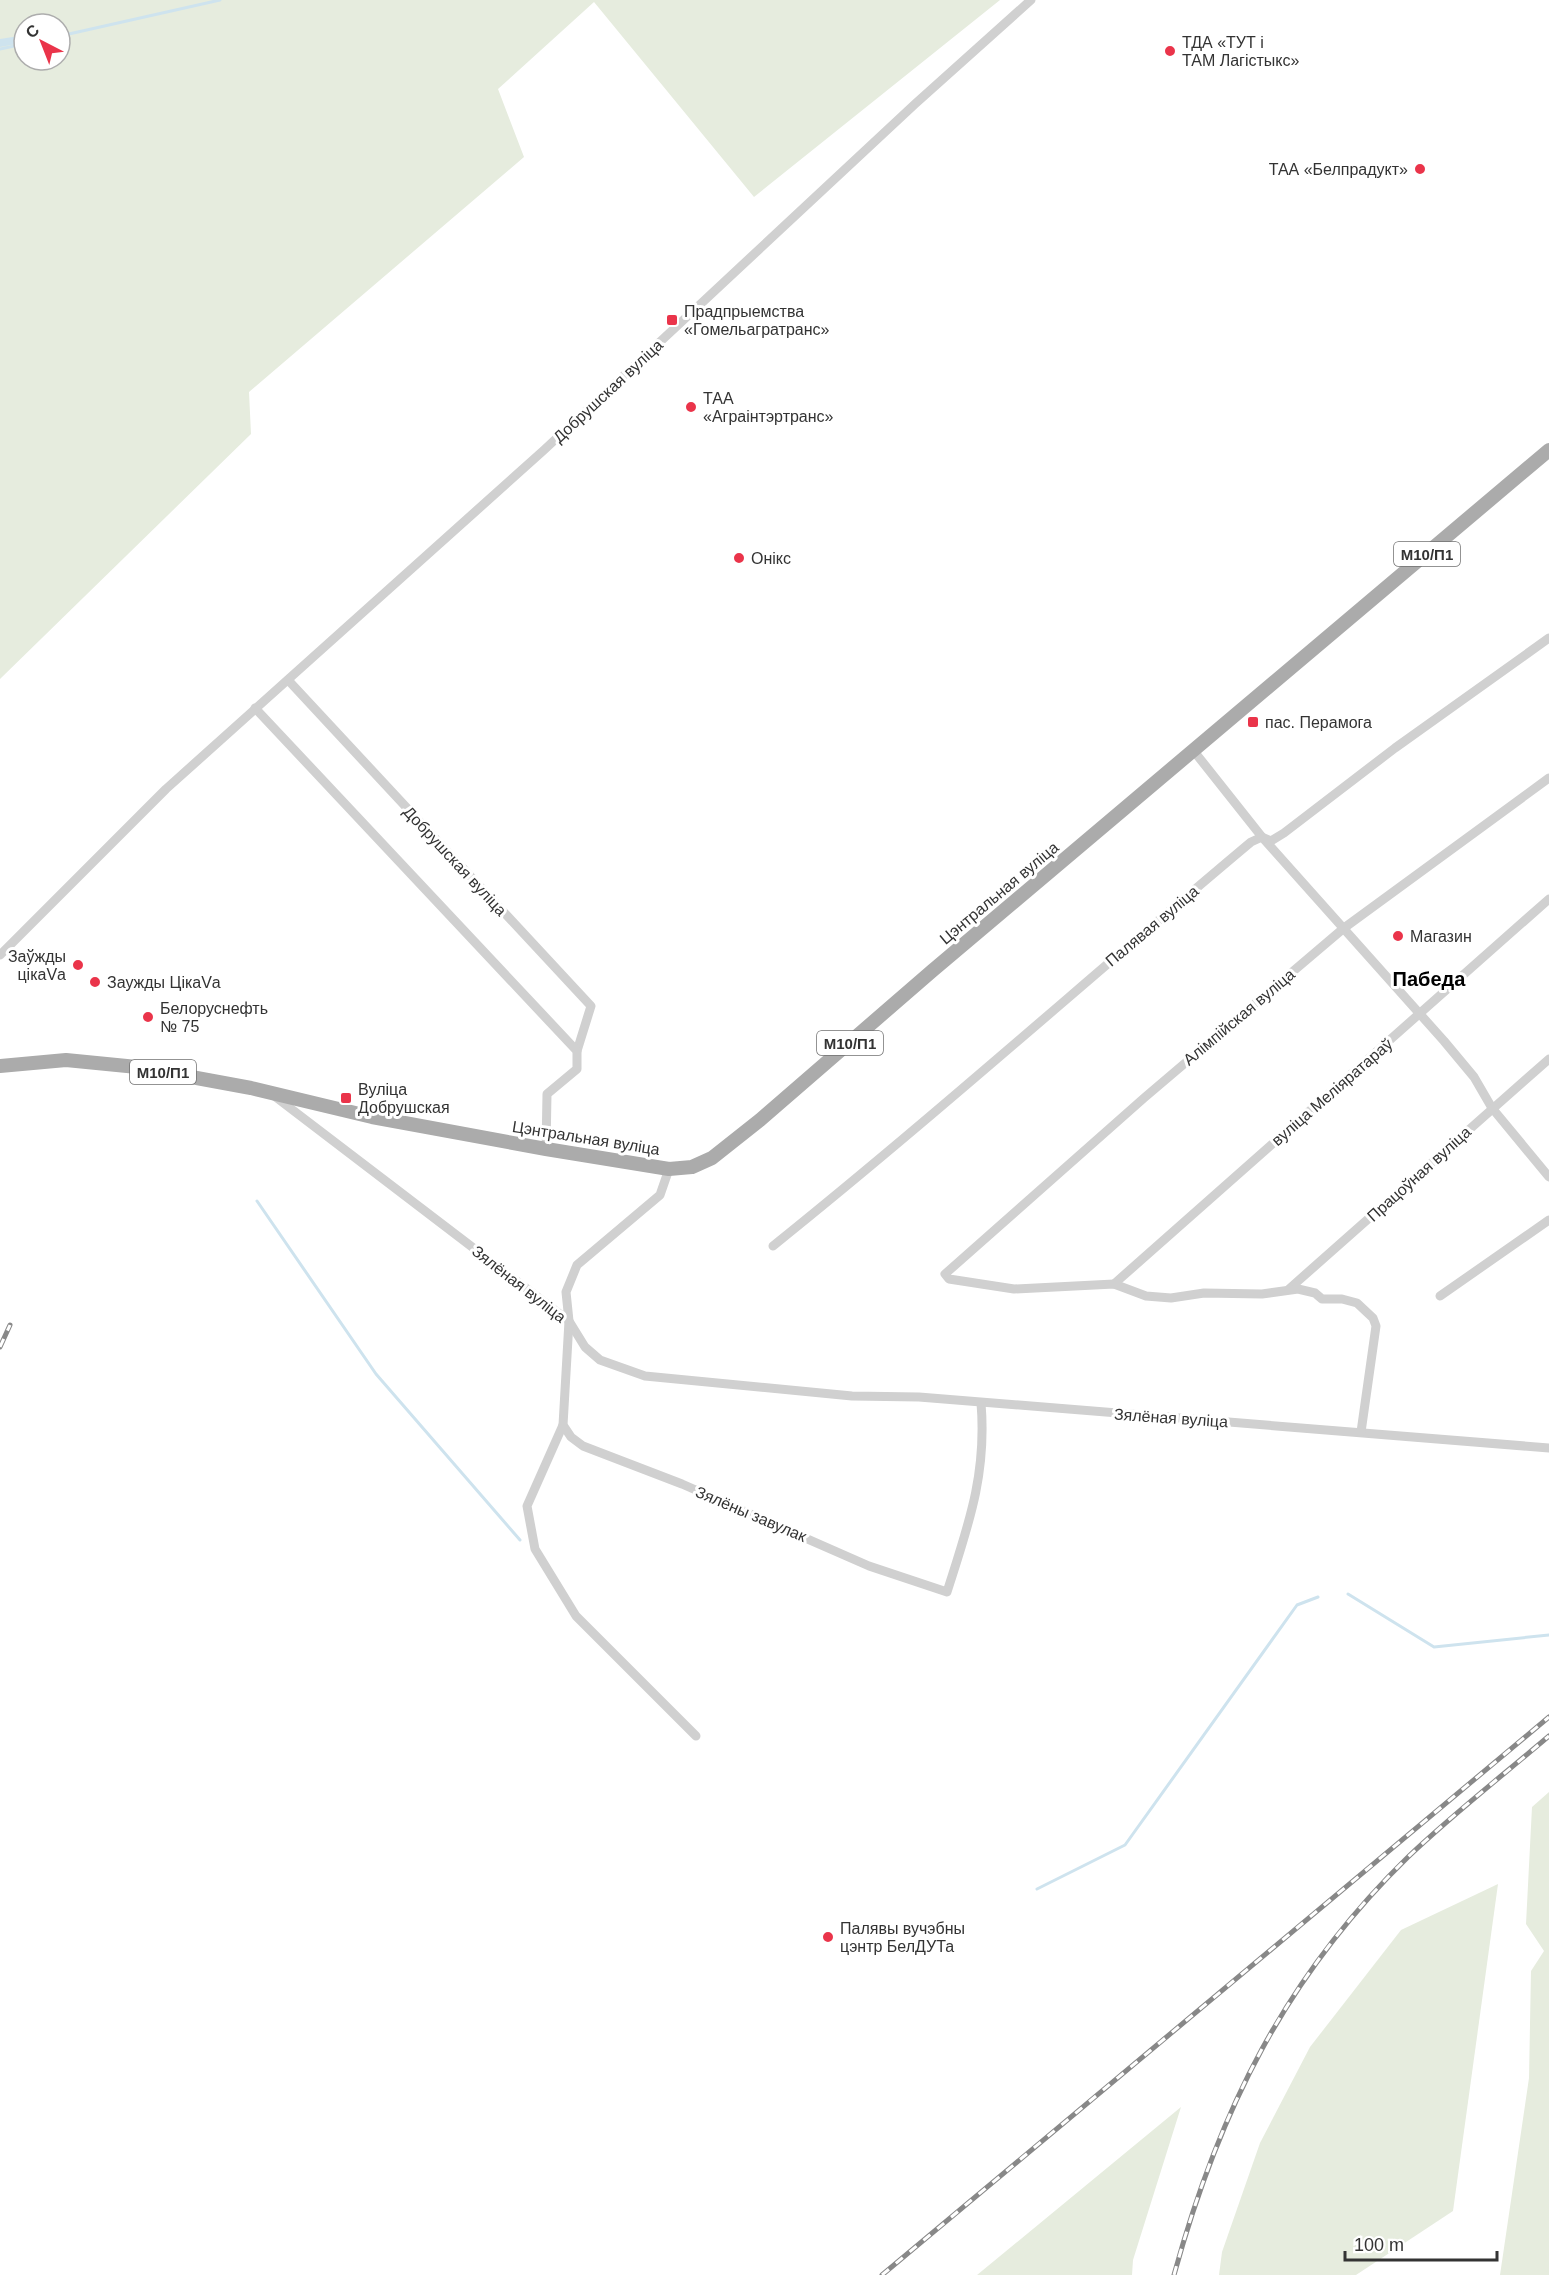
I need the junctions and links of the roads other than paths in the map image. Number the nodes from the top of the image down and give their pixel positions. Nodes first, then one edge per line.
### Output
1 (1031, 0) edge
2 (1549, 450) edge
3 (1549, 638) edge
4 (288, 680) junction
5 (255, 708) junction
6 (1193, 750) junction
7 (1549, 778) edge
8 (1262, 837) junction
9 (1549, 899) edge
10 (1344, 928) junction
11 (0, 955) edge
12 (1421, 1013) junction
13 (578, 1051) junction
14 (1549, 1059) edge
15 (0, 1066) edge
16 (268, 1092) junction
17 (1492, 1108) junction
18 (546, 1149) junction
19 (669, 1169) junction
20 (1549, 1177) edge
21 (1549, 1220) edge
22 (773, 1246) dead end
23 (1114, 1284) junction
24 (1289, 1289) junction
25 (1440, 1296) dead end
26 (569, 1321) junction
27 (981, 1403) junction
28 (563, 1425) junction
29 (1361, 1432) junction
30 (1549, 1448) edge
31 (696, 1736) dead end

1 - 4 street, Добрушская вуліца
2 - 6 main road, Цэнтральная вуліца / М10/П1
3 - 8 street, Палявая вуліца
4 - 5 street, Добрушская вуліца
4 - 13 street, Добрушская вуліца
5 - 11 street, Добрушская вуліца
5 - 13 street
6 - 8 street
6 - 19 main road, Цэнтральная вуліца / М10/П1
7 - 10 street, Алімпійская вуліца
8 - 10 street
8 - 22 street, Палявая вуліца
9 - 12 street, вуліца Меліяратараў
10 - 12 street
10 - 23 street, Алімпійская вуліца
12 - 17 street
12 - 23 street, вуліца Меліяратараў
13 - 18 street
14 - 17 street, Працоўная вуліца
15 - 16 main road, М10/П1
16 - 18 main road, Цэнтральная вуліца / М10/П1
16 - 26 street, Зялёная вуліца
17 - 20 street
17 - 24 street, Працоўная вуліца
18 - 19 main road, Цэнтральная вуліца / М10/П1
19 - 26 street
21 - 25 street
23 - 24 street
24 - 29 street
26 - 27 street, Зялёная вуліца
26 - 28 street
27 - 28 street, Зялёны завулак
27 - 29 street, Зялёная вуліца
28 - 31 street
29 - 30 street, Зялёная вуліца

